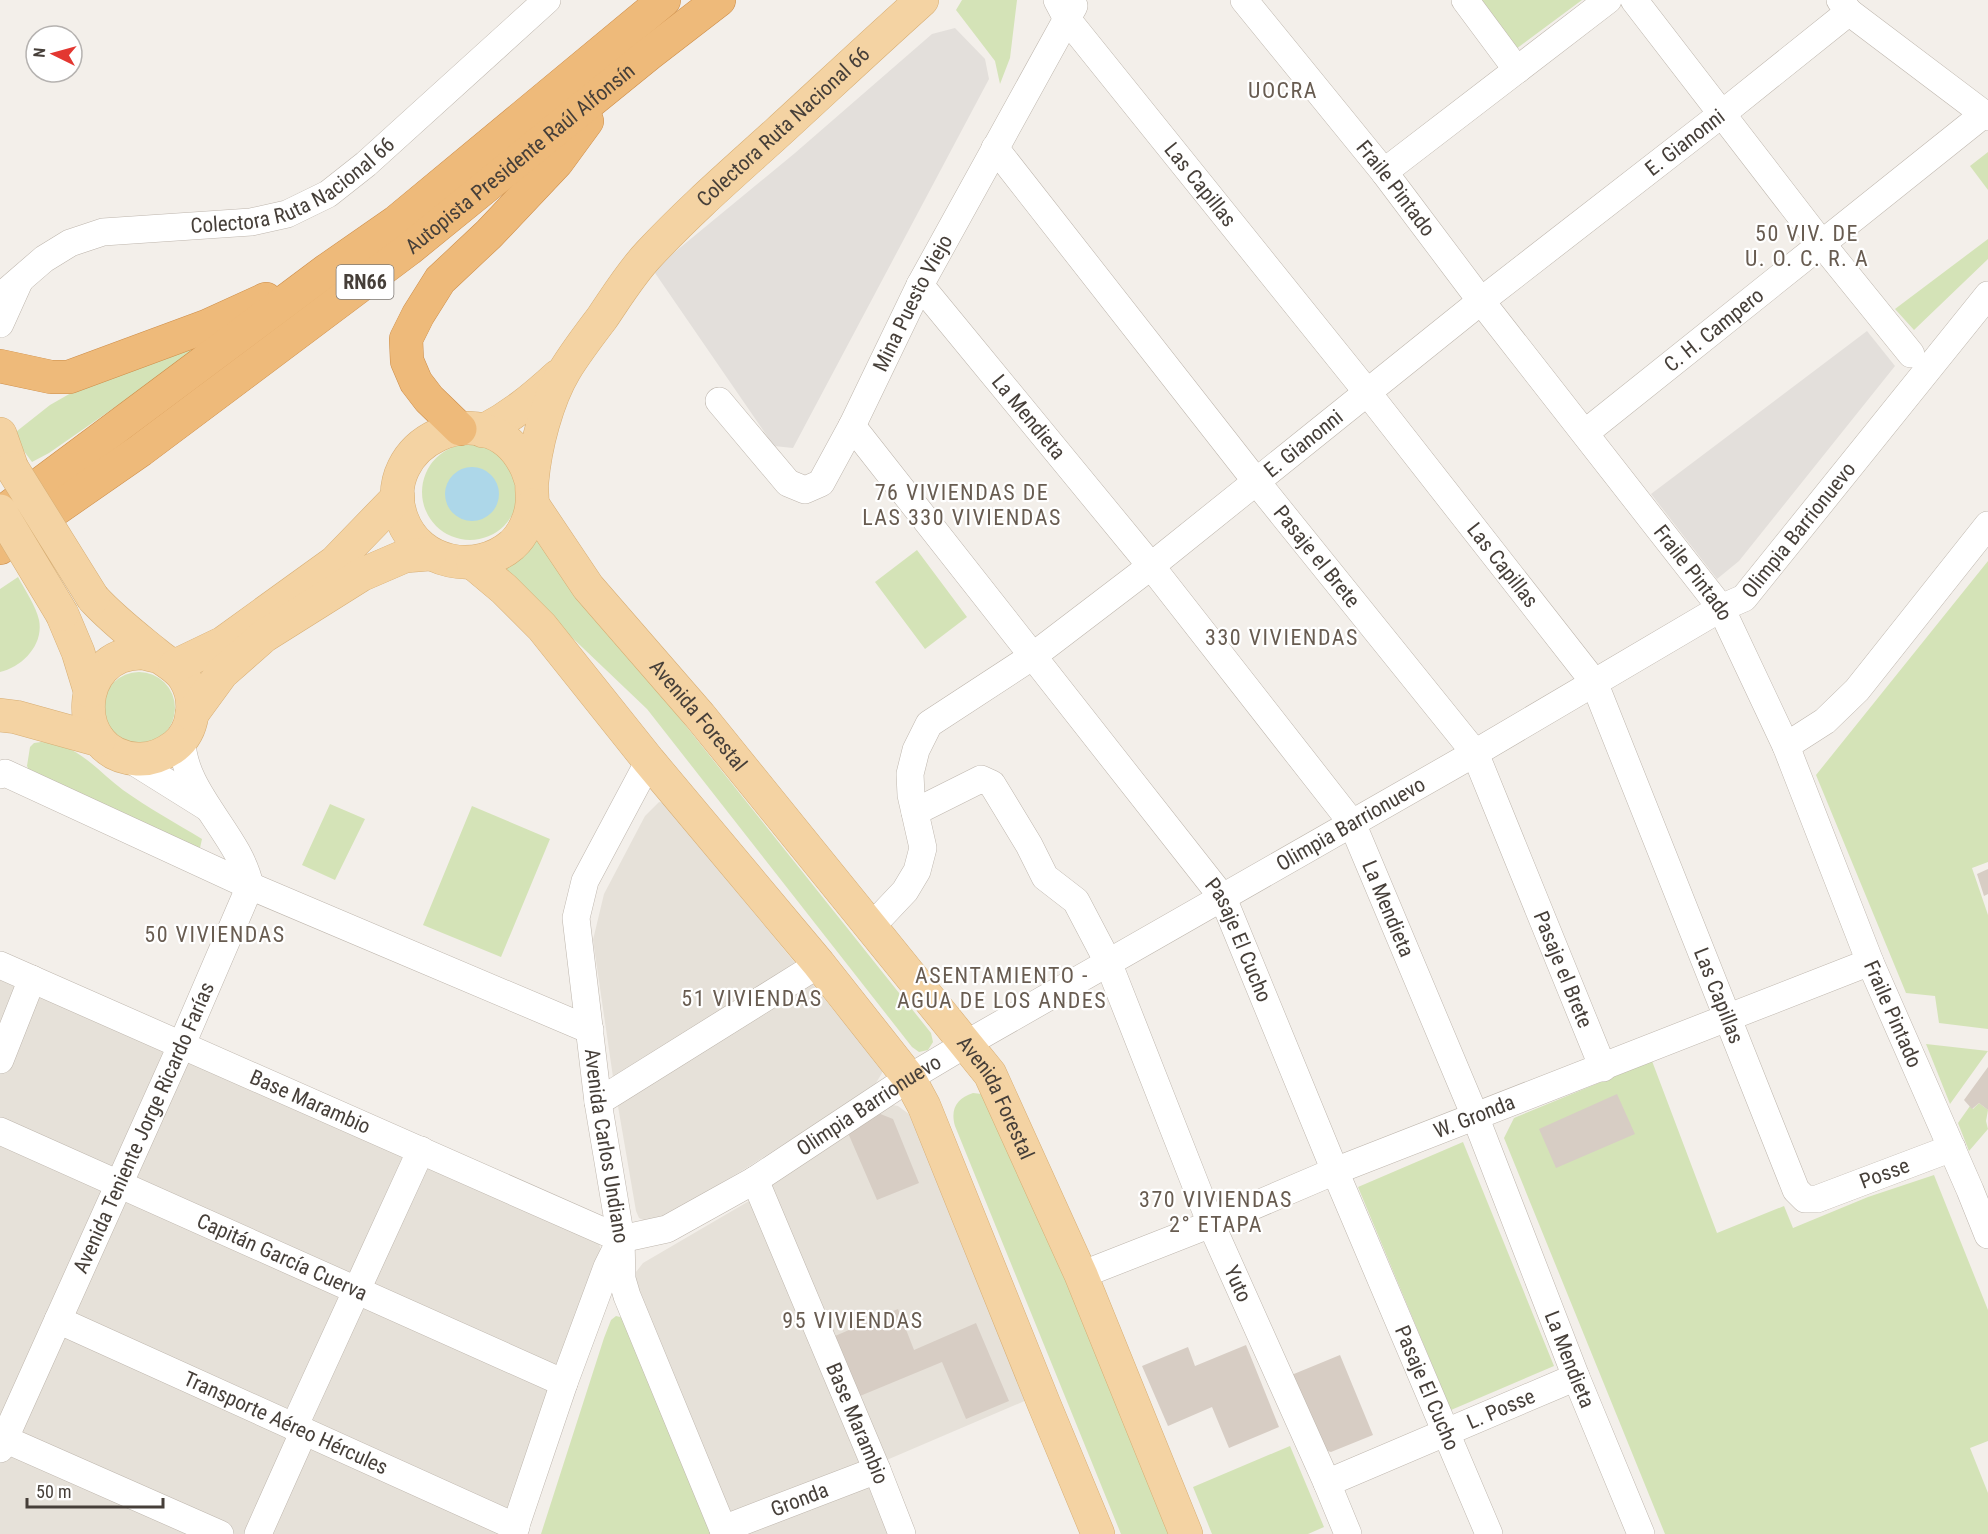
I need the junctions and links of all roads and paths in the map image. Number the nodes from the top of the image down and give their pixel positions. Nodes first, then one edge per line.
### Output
1 (546, 0) edge
2 (664, 0) edge
3 (719, 0) edge
4 (922, 0) edge
5 (1244, 0) edge
6 (1465, 0) edge
7 (1608, 0) edge
8 (1634, 0) edge
9 (1067, 6) edge
10 (1845, 6) edge
11 (1517, 70) junction
12 (620, 78) junction
13 (1723, 113) junction
14 (1986, 115) edge
15 (995, 148) junction
16 (1384, 172) junction
17 (1822, 244) junction
18 (327, 270) junction
19 (920, 285) junction
20 (10, 289) edge
21 (1988, 295) edge
22 (1481, 301) junction
23 (0, 324) edge
24 (1911, 354) dead end
25 (0, 366) edge
26 (564, 371) junction
27 (1367, 392) junction
28 (719, 401) dead end
29 (852, 426) junction
30 (472, 430) junction
31 (1585, 433) junction
32 (0, 434) edge
33 (1255, 480) junction
34 (532, 494) junction
35 (398, 497) junction
36 (0, 513) edge
37 (1988, 525) edge
38 (0, 548) edge
39 (430, 554) junction
40 (473, 563) junction
41 (1151, 566) junction
42 (1721, 608) junction
43 (1033, 656) junction
44 (167, 662) junction
45 (1594, 681) junction
46 (90, 691) junction
47 (0, 715) edge
48 (187, 726) junction
49 (99, 740) junction
50 (1786, 746) junction
51 (1475, 753) junction
52 (128, 758) junction
53 (649, 761) junction
54 (2, 774) edge
55 (208, 808) junction
56 (915, 812) junction
57 (1352, 823) junction
58 (250, 886) junction
59 (1223, 898) junction
60 (871, 927) junction
61 (1108, 962) junction
62 (1870, 962) junction
63 (0, 964) edge
64 (819, 964) junction
65 (32, 979) junction
66 (1727, 1017) junction
67 (590, 1030) junction
68 (182, 1044) junction
69 (966, 1044) junction
70 (0, 1060) edge
71 (1603, 1068) junction
72 (909, 1078) junction
73 (598, 1102) junction
74 (1475, 1116) junction
75 (0, 1131) edge
76 (1952, 1148) junction
77 (421, 1149) junction
78 (1335, 1171) junction
79 (755, 1179) junction
80 (119, 1185) junction
81 (1817, 1199) joint
82 (1211, 1224) junction
83 (1988, 1235) edge
84 (621, 1239) junction
85 (1081, 1275) junction
86 (357, 1292) junction
87 (58, 1320) junction
88 (1576, 1377) junction
89 (564, 1383) junction
90 (299, 1429) junction
91 (1447, 1432) junction
92 (2, 1441) edge
93 (877, 1470) junction
94 (1327, 1483) junction
95 (514, 1530) edge
96 (724, 1532) edge
97 (220, 1534) edge
98 (258, 1534) edge
99 (902, 1534) edge
100 (1098, 1534) edge
101 (1186, 1534) edge
102 (1347, 1534) edge
103 (1489, 1534) edge
104 (1641, 1534) edge

1 - 20 street, Colectora Ruta Nacional 66
2 - 18 highway, Autopista Presidente Raúl Alfonsín / RN66
3 - 12 highway, Autopista Presidente Raúl Alfonsín / RN66
4 - 26 main road, Colectora Ruta Nacional 66
5 - 16 street, Fraile Pintado
6 - 11 street
7 - 11 street
8 - 13 street
9 - 15 street, Mina Puesto Viejo
9 - 27 street, Las Capillas
10 - 13 street, E. Gianonni
10 - 14 street
11 - 16 street
12 - 30 highway
12 - 38 highway, Autopista Presidente Raúl Alfonsín / RN66
13 - 17 street
13 - 22 street, E. Gianonni
14 - 17 street, C. H. Campero
15 - 19 street, Mina Puesto Viejo
15 - 33 street, Pasaje el Brete
16 - 22 street, Fraile Pintado
17 - 24 street
17 - 31 street, C. H. Campero
18 - 25 highway
18 - 36 highway, Autopista Presidente Raúl Alfonsín / RN66
19 - 29 street, Mina Puesto Viejo
19 - 41 street, La Mendieta
20 - 23 street
21 - 42 street, Olimpia Barrionuevo
22 - 27 street, E. Gianonni
22 - 31 street, Fraile Pintado
26 - 30 main road
26 - 34 main road
27 - 33 street, E. Gianonni
27 - 45 street, Las Capillas
28 - 29 street, Mina Puesto Viejo
29 - 43 street, Pasaje El Cucho
30 - 34 main road
30 - 35 main road
31 - 42 street, Fraile Pintado
32 - 44 main road, bridge
33 - 41 street, E. Gianonni
33 - 51 street, Pasaje el Brete
34 - 40 main road
34 - 60 main road, Avenida Forestal
35 - 39 main road
35 - 44 main road
36 - 46 main road, bridge
37 - 50 street
39 - 40 main road
39 - 48 main road
40 - 53 main road
41 - 43 street, E. Gianonni
41 - 57 street, La Mendieta
42 - 45 street, Olimpia Barrionuevo
42 - 50 street, Fraile Pintado
43 - 56 street, E. Gianonni
43 - 59 street, Pasaje El Cucho
44 - 46 main road
44 - 48 main road
45 - 51 street, Olimpia Barrionuevo
45 - 66 street, Las Capillas
46 - 49 main road
47 - 49 main road
48 - 52 main road
48 - 55 street
49 - 52 main road
50 - 62 street, Fraile Pintado
51 - 57 street, Olimpia Barrionuevo
51 - 71 street, Pasaje el Brete
52 - 55 street
53 - 64 main road
53 - 67 street, Avenida Carlos Undiano
54 - 58 street
55 - 58 street
56 - 60 street, E. Gianonni
56 - 61 street, Yuto
57 - 59 street, Olimpia Barrionuevo
57 - 74 street, La Mendieta
58 - 67 street
58 - 68 street, Avenida Teniente Jorge Ricardo Farías
59 - 61 street, Olimpia Barrionuevo
59 - 78 street, Pasaje El Cucho
60 - 69 main road, Avenida Forestal
61 - 69 street, Olimpia Barrionuevo
61 - 82 street, Yuto
62 - 66 street, W. Gronda
62 - 76 street, Fraile Pintado
63 - 65 street, Base Marambio
64 - 72 main road
64 - 73 street
65 - 68 street, Base Marambio
65 - 70 street
66 - 71 street, W. Gronda
66 - 81 street, Las Capillas
67 - 73 street, Avenida Carlos Undiano
68 - 77 street, Base Marambio
68 - 80 street, Avenida Teniente Jorge Ricardo Farías
69 - 72 street, Olimpia Barrionuevo
69 - 85 main road, Avenida Forestal
71 - 74 street, W. Gronda
72 - 79 street, Olimpia Barrionuevo
72 - 100 main road
73 - 84 street, Avenida Carlos Undiano
74 - 78 street, W. Gronda
74 - 88 street, La Mendieta
75 - 80 street, Capitán García Cuerva
76 - 81 street, Posse
76 - 83 street, Fraile Pintado
77 - 84 street, Base Marambio
77 - 86 street
78 - 82 street, W. Gronda
78 - 91 street, Pasaje El Cucho
79 - 84 street, Olimpia Barrionuevo
79 - 93 street, Base Marambio
80 - 86 street, Capitán García Cuerva
80 - 87 street, Avenida Teniente Jorge Ricardo Farías
82 - 85 street, W. Gronda
82 - 94 street, Yuto
84 - 89 street, Avenida Carlos Undiano
84 - 96 street
85 - 101 main road, Avenida Forestal
86 - 89 street, Capitán García Cuerva
86 - 90 street
87 - 90 street, Transporte Aéreo Hércules
87 - 92 street, Avenida Teniente Jorge Ricardo Farías
88 - 91 street, L. Posse
88 - 104 street, La Mendieta
89 - 95 street, Avenida Carlos Undiano
90 - 95 street, Transporte Aéreo Hércules
90 - 98 street
91 - 94 street, L. Posse
91 - 103 street, Pasaje El Cucho
92 - 97 street
93 - 96 street, Gronda
93 - 99 street, Base Marambio
94 - 102 street, Yuto

